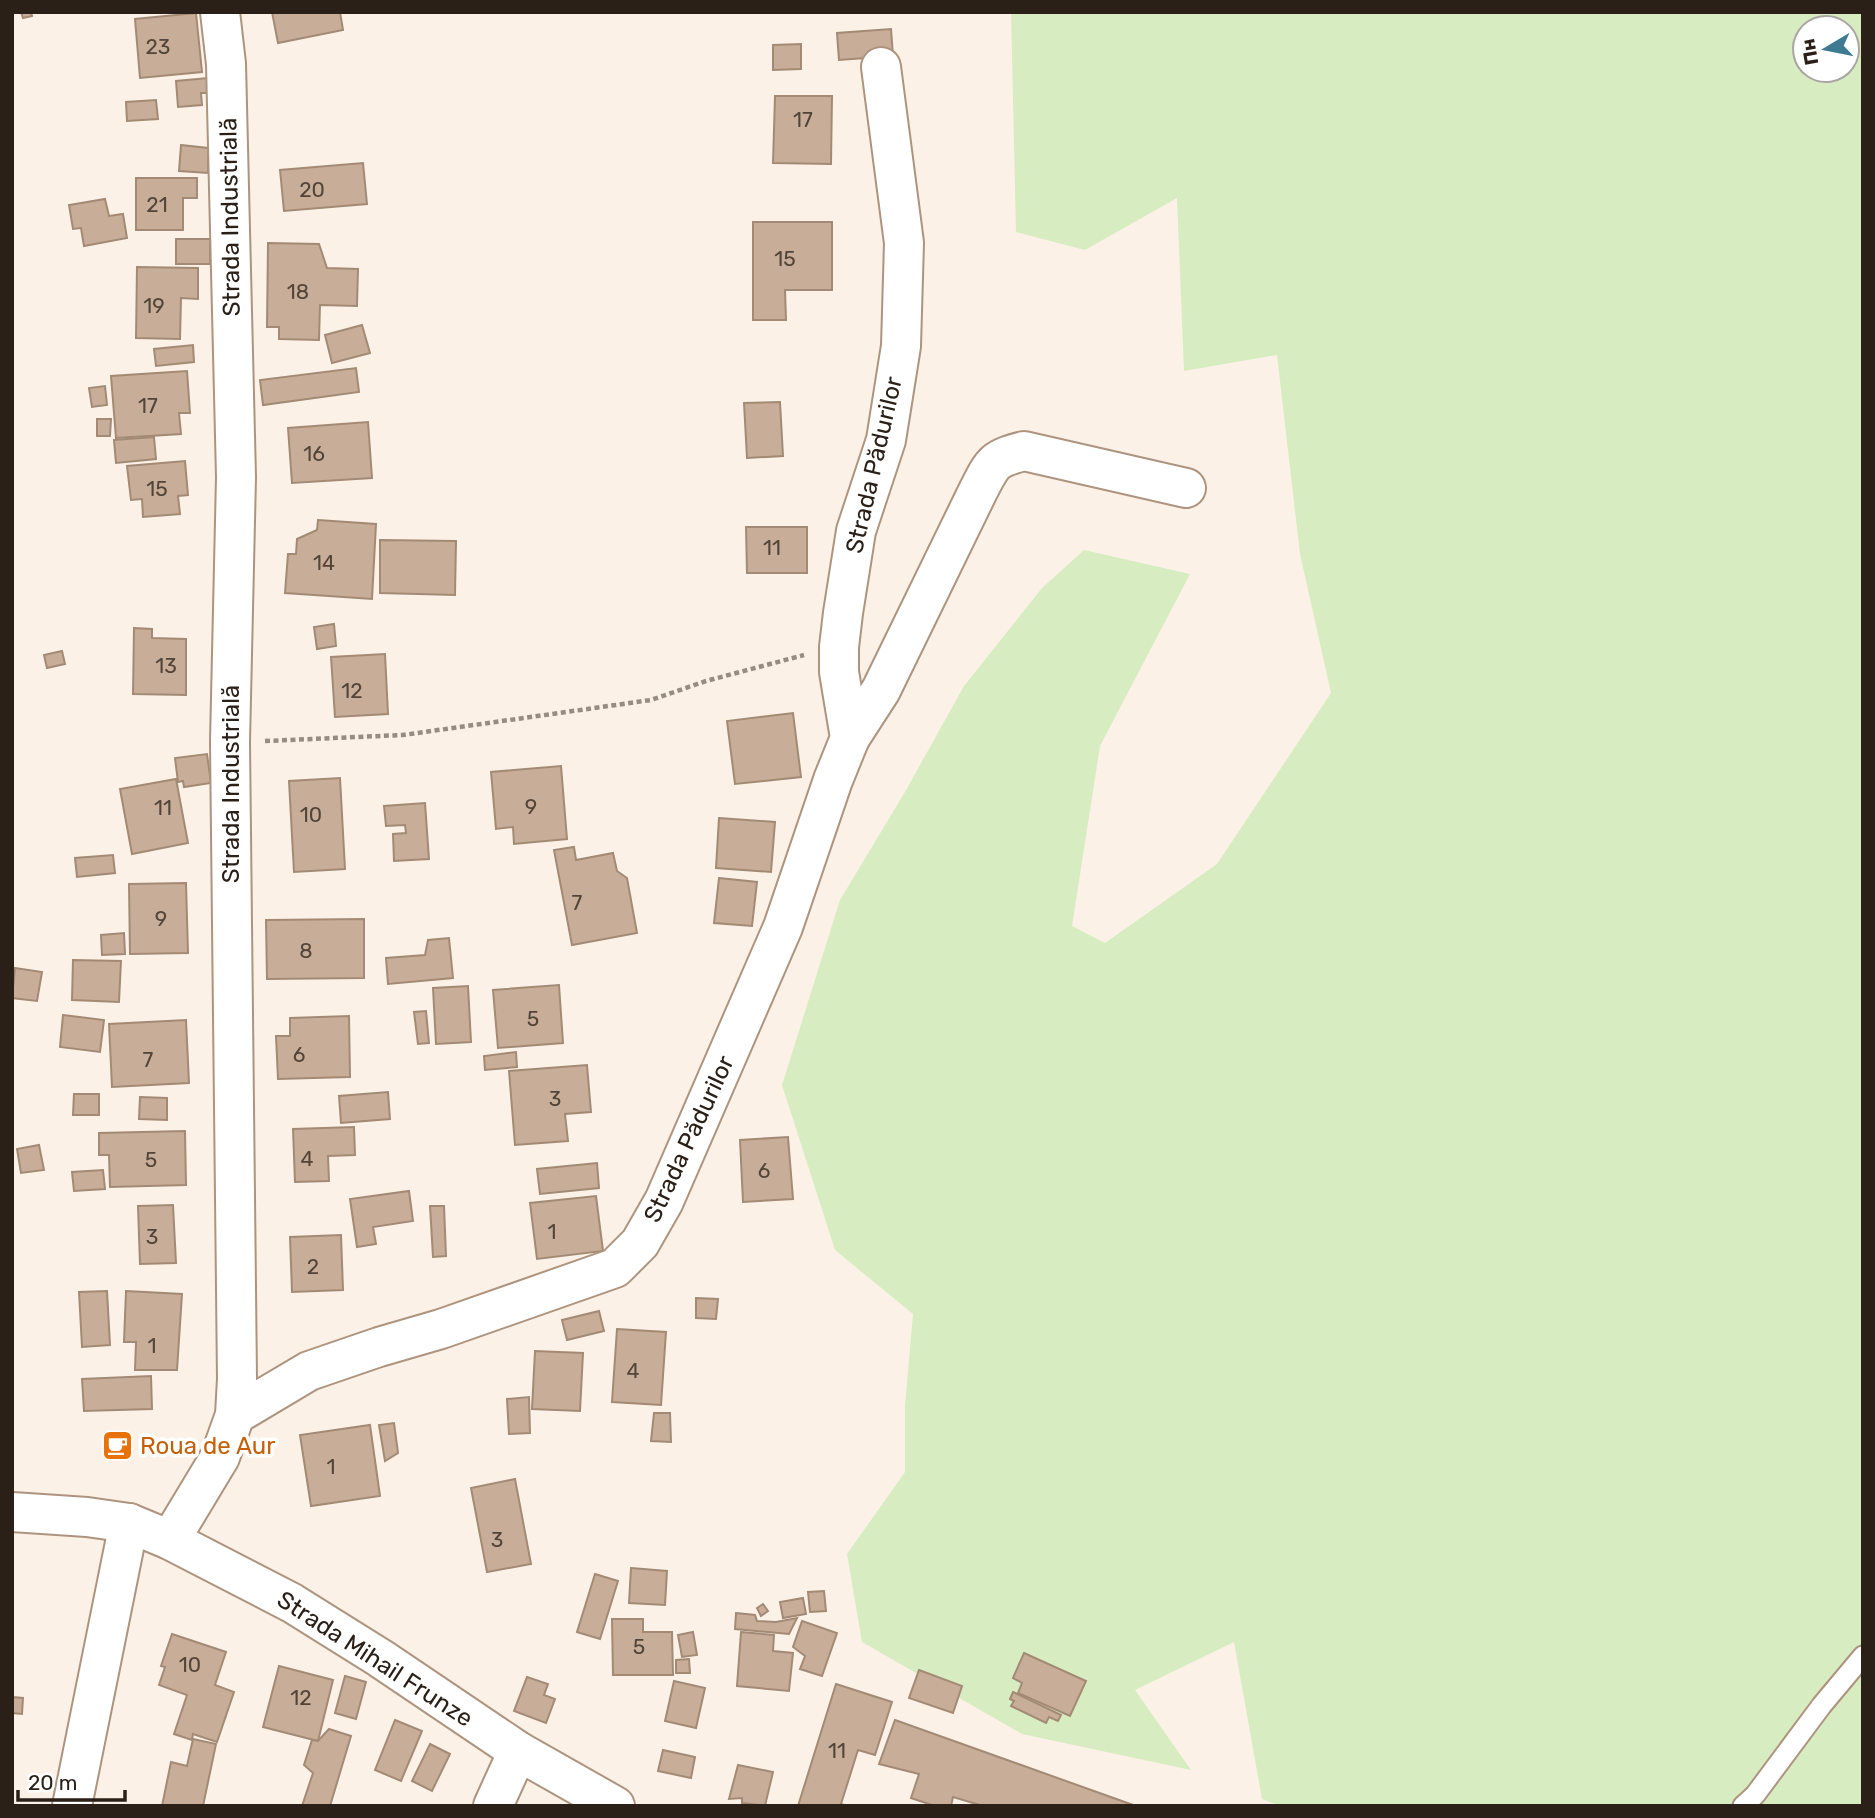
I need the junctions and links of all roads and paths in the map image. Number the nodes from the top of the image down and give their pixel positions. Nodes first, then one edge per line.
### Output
1 (220, 12) edge
2 (881, 67) dead end
3 (1186, 488) dead end
4 (839, 647) junction
5 (850, 738) junction
6 (230, 742) junction
7 (235, 1415) junction
8 (12, 1512) edge
9 (129, 1523) junction
10 (170, 1540) junction
11 (1863, 1656) edge
12 (518, 1751) junction
13 (72, 1806) edge
14 (493, 1806) edge
15 (615, 1806) edge
16 (1743, 1806) edge

1 - 6 street, Strada Industrială
2 - 4 street, Strada Pădurilor
3 - 5 street, Strada Pădurilor
4 - 5 street, Strada Pădurilor
4 - 6 path
5 - 7 street, Strada Pădurilor
6 - 7 street, Strada Industrială
7 - 10 street, Strada Industrială
8 - 9 street, Strada Mihail Frunze
9 - 10 street, Strada Mihail Frunze
9 - 13 street
10 - 12 street, Strada Mihail Frunze
11 - 16 lane
12 - 14 street
12 - 15 street, Strada Mihail Frunze

